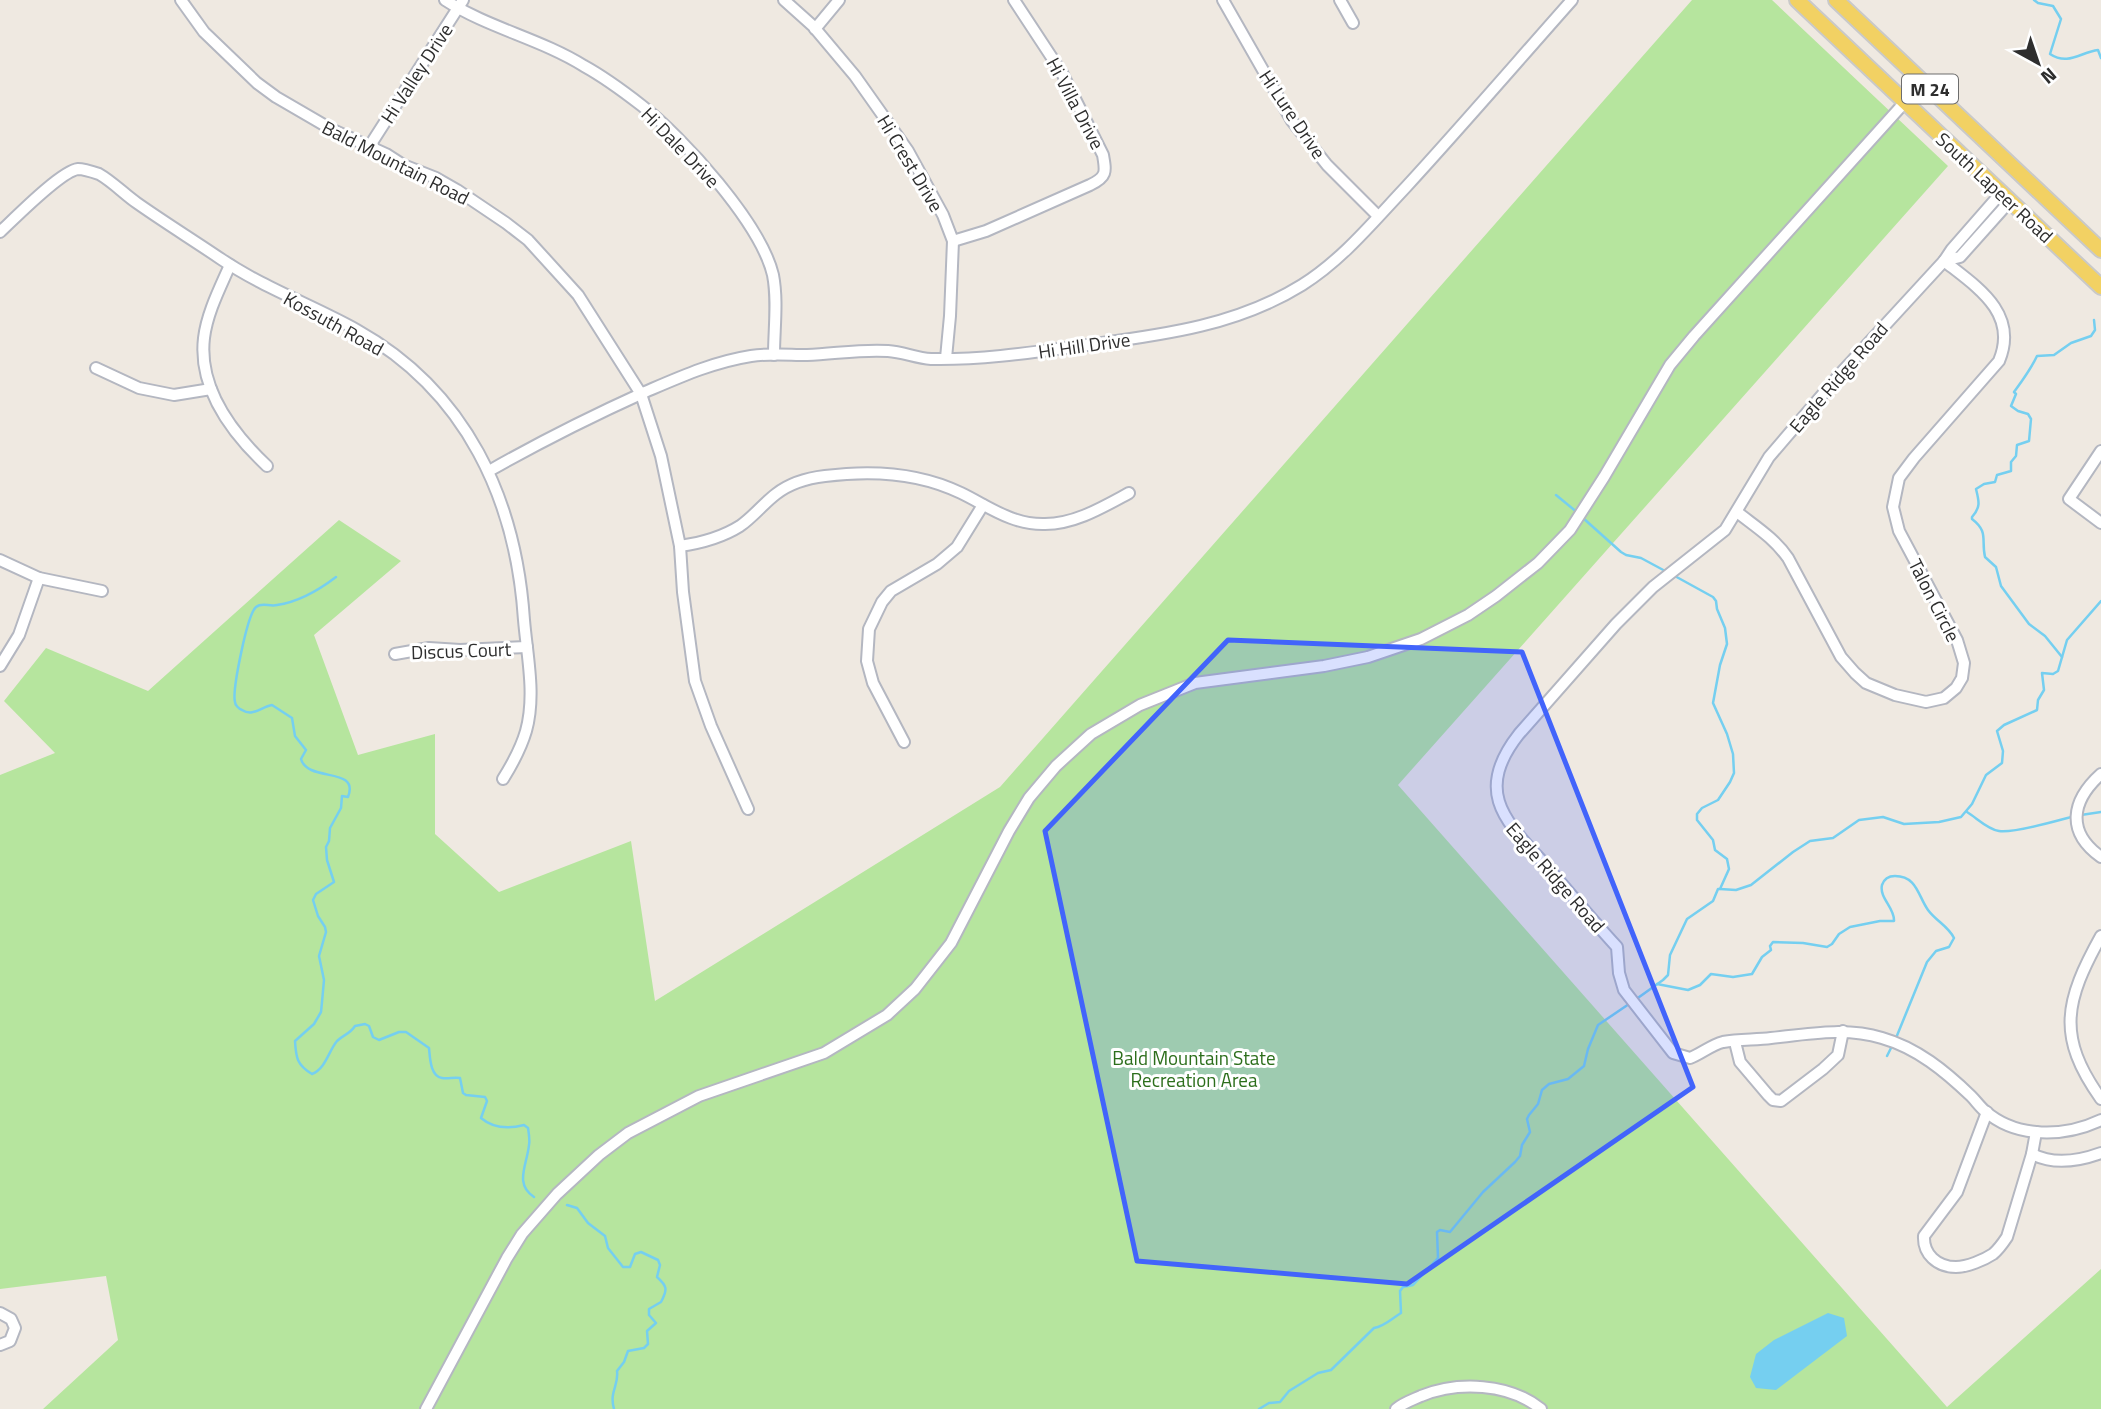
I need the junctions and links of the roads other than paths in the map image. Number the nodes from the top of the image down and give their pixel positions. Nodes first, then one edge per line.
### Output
1 (181, 0) edge
2 (445, 0) edge
3 (785, 0) edge
4 (838, 0) edge
5 (1014, 0) edge
6 (1223, 0) edge
7 (1340, 0) edge
8 (1572, 0) edge
9 (1797, 0) edge
10 (1836, 0) edge
11 (460, 4) edge
12 (1353, 23) dead end
13 (815, 29) junction
14 (1905, 102) junction
15 (1955, 113) junction
16 (1932, 127) junction
17 (369, 147) junction
18 (2025, 178) junction
19 (2006, 197) junction
20 (1378, 216) junction
21 (0, 232) edge
22 (953, 241) junction
23 (2101, 250) edge
24 (1944, 261) junction
25 (230, 265) junction
26 (2101, 287) edge
27 (774, 355) junction
28 (946, 358) junction
29 (96, 368) dead end
30 (211, 389) junction
31 (641, 394) junction
32 (2101, 451) edge
33 (267, 466) dead end
34 (489, 471) junction
35 (1129, 493) dead end
36 (983, 505) junction
37 (1737, 512) junction
38 (2101, 523) edge
39 (680, 546) junction
40 (0, 560) edge
41 (38, 578) junction
42 (102, 591) dead end
43 (527, 648) junction
44 (396, 654) dead end
45 (0, 666) edge
46 (904, 742) dead end
47 (2101, 774) edge
48 (503, 779) dead end
49 (748, 809) dead end
50 (2101, 858) edge
51 (2101, 936) edge
52 (1843, 1031) junction
53 (1735, 1042) junction
54 (2101, 1099) edge
55 (1987, 1112) junction
56 (2101, 1120) edge
57 (2036, 1132) junction
58 (2101, 1153) edge
59 (2032, 1154) junction
60 (0, 1313) edge
61 (0, 1345) edge
62 (426, 1409) edge
63 (1396, 1409) edge
64 (1541, 1409) edge

1 - 17 street, Bald Mountain Road
2 - 11 street, Hi Dale Drive
3 - 13 street, Hi Crest Drive
4 - 13 street
5 - 22 street, Hi Villa Drive
6 - 20 street, Hi Lure Drive
7 - 12 street
8 - 20 street, Hi Hill Drive
9 - 14 main road, South Lapeer Road / M 24
10 - 15 main road, South Lapeer Road / M 24
11 - 17 street, Hi Valley Drive
11 - 27 street, Hi Dale Drive
13 - 22 street, Hi Crest Drive
14 - 16 main road, South Lapeer Road / M 24
14 - 62 street
15 - 16 main road
15 - 18 main road, South Lapeer Road / M 24
16 - 19 main road, South Lapeer Road / M 24
17 - 31 street, Bald Mountain Road
18 - 19 main road
18 - 23 main road, South Lapeer Road / M 24
19 - 24 street, Eagle Ridge Road
19 - 26 main road, South Lapeer Road / M 24
20 - 28 street, Hi Hill Drive
21 - 25 street, Kossuth Road
22 - 28 street, Hi Crest Drive
24 - 37 street, Eagle Ridge Road
24 - 37 street, Talon Circle
25 - 30 street
25 - 34 street, Kossuth Road
27 - 28 street, Hi Hill Drive
27 - 31 street, Hi Hill Drive
29 - 30 street
30 - 33 street
31 - 34 street, Hi Hill Drive
31 - 39 street, Bald Mountain Road
32 - 38 street
34 - 43 street, Kossuth Road
35 - 36 street
36 - 39 street
36 - 46 street
37 - 53 street, Eagle Ridge Road
39 - 49 street, Bald Mountain Road
40 - 41 street
41 - 42 street
41 - 45 street
43 - 44 street, Discus Court
43 - 48 street, Kossuth Road
47 - 50 street
51 - 54 street
52 - 53 street, Eagle Ridge Road
52 - 53 street
52 - 55 street, Eagle Ridge Road
55 - 57 street, Eagle Ridge Road
55 - 59 street
56 - 57 street, Eagle Ridge Road
57 - 59 street
58 - 59 street
60 - 61 street
63 - 64 street

